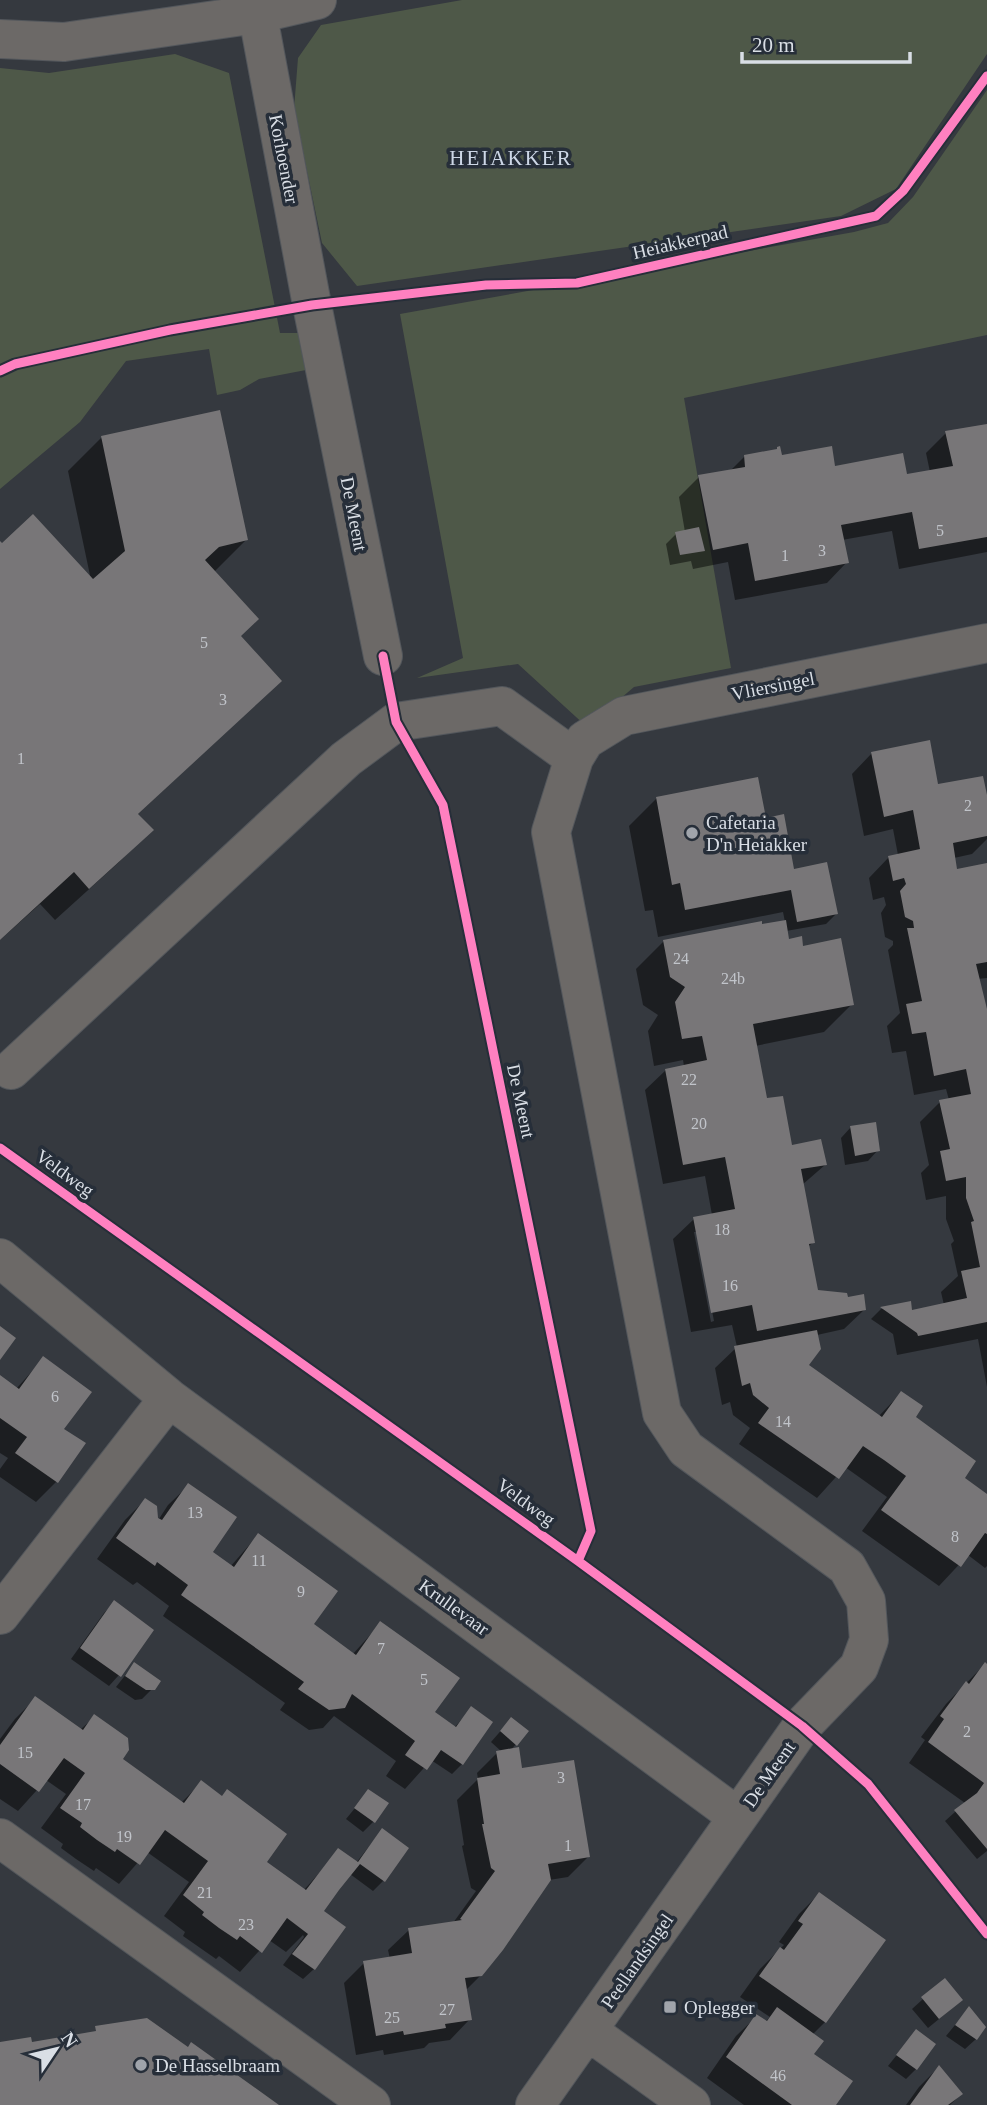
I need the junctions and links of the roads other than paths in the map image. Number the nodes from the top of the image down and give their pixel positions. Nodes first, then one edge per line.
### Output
1 (317, 0) edge
2 (256, 7) edge
3 (0, 39) edge
4 (312, 305) joint
5 (987, 643) edge
6 (383, 656) dead end
7 (575, 758) junction
8 (11, 1070) dead end
9 (0, 1258) edge
10 (169, 1398) junction
11 (0, 1615) edge
12 (738, 1817) junction
13 (0, 1838) edge
14 (588, 2031) junction
15 (371, 2105) edge
16 (535, 2105) edge
17 (691, 2105) edge

1 - 2 street
2 - 3 street
2 - 4 street, Korhoender
4 - 6 street, De Meent
5 - 7 street, Vliersingel
7 - 8 street
7 - 12 street, De Meent
9 - 10 street, Krullevaar
10 - 11 street
10 - 12 street, Krullevaar
12 - 14 street, Peellandsingel
13 - 15 street
14 - 16 street, Peellandsingel
14 - 17 street

